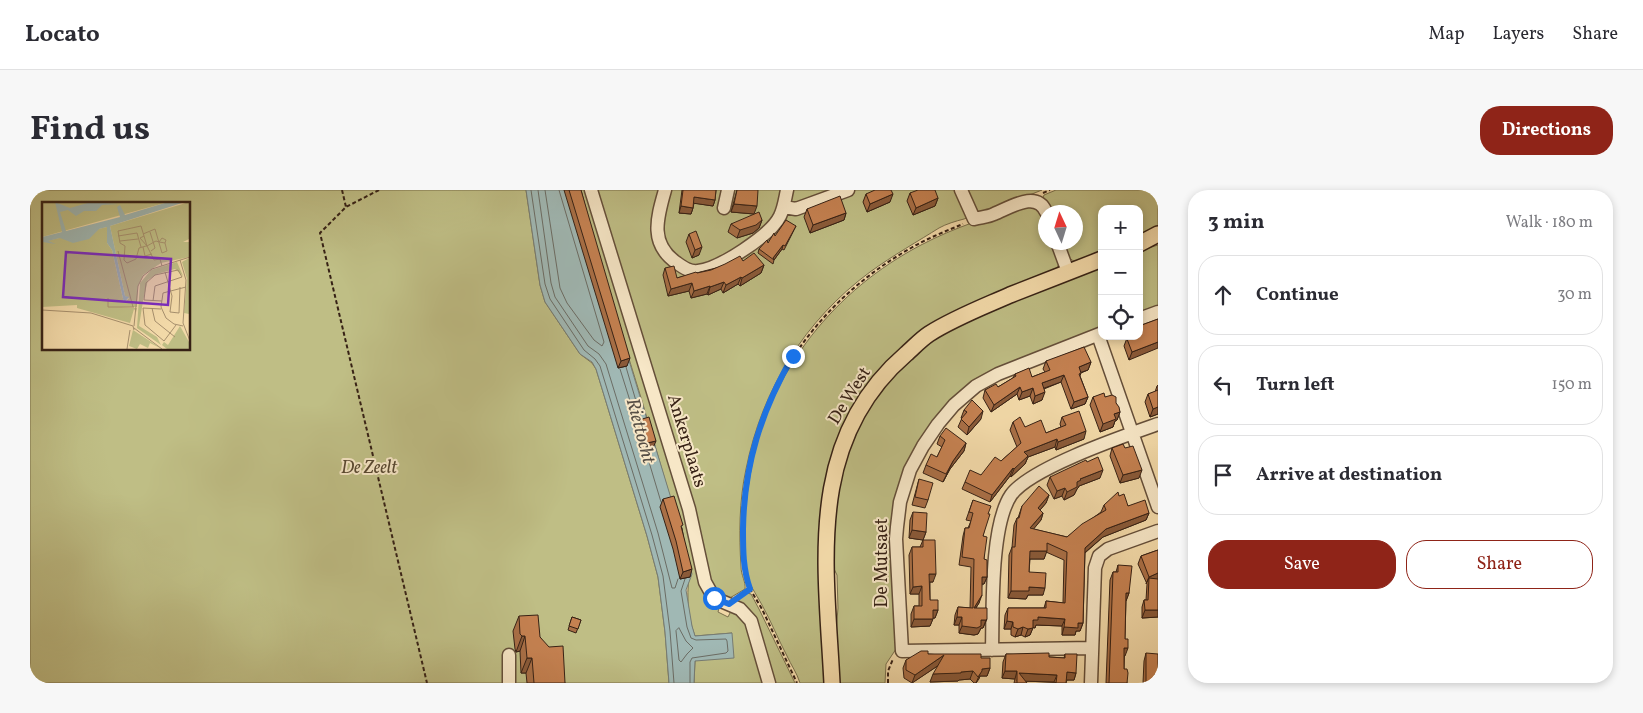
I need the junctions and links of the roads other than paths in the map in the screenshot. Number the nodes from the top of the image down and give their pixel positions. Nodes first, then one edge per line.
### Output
1 (590, 190) edge
2 (665, 190) edge
3 (728, 190) edge
4 (787, 190) edge
5 (848, 190) edge
6 (961, 190) edge
7 (1042, 205) edge
8 (784, 207) junction
9 (724, 208) dead end
10 (1060, 250) edge
11 (1098, 261) edge
12 (1068, 272) junction
13 (1158, 312) edge
14 (1143, 318) edge
15 (1098, 335) edge
16 (1102, 340) edge
17 (1158, 424) edge
18 (1132, 433) junction
19 (1158, 506) edge
20 (1158, 531) edge
21 (1092, 648) junction
22 (992, 650) junction
23 (509, 655) dead end
24 (509, 683) edge
25 (770, 683) edge
26 (832, 683) edge
27 (1091, 683) edge

1 - 25 street, Ankerplaats
2 - 8 street
3 - 9 street
4 - 8 street
5 - 8 street
6 - 7 street
10 - 12 street
11 - 12 main road, De West
12 - 26 main road, De West
13 - 14 street
15 - 22 street, De Mutsaet
16 - 18 street
17 - 18 street
18 - 19 street
18 - 22 street
20 - 21 street
21 - 22 street
21 - 27 street
23 - 24 street

